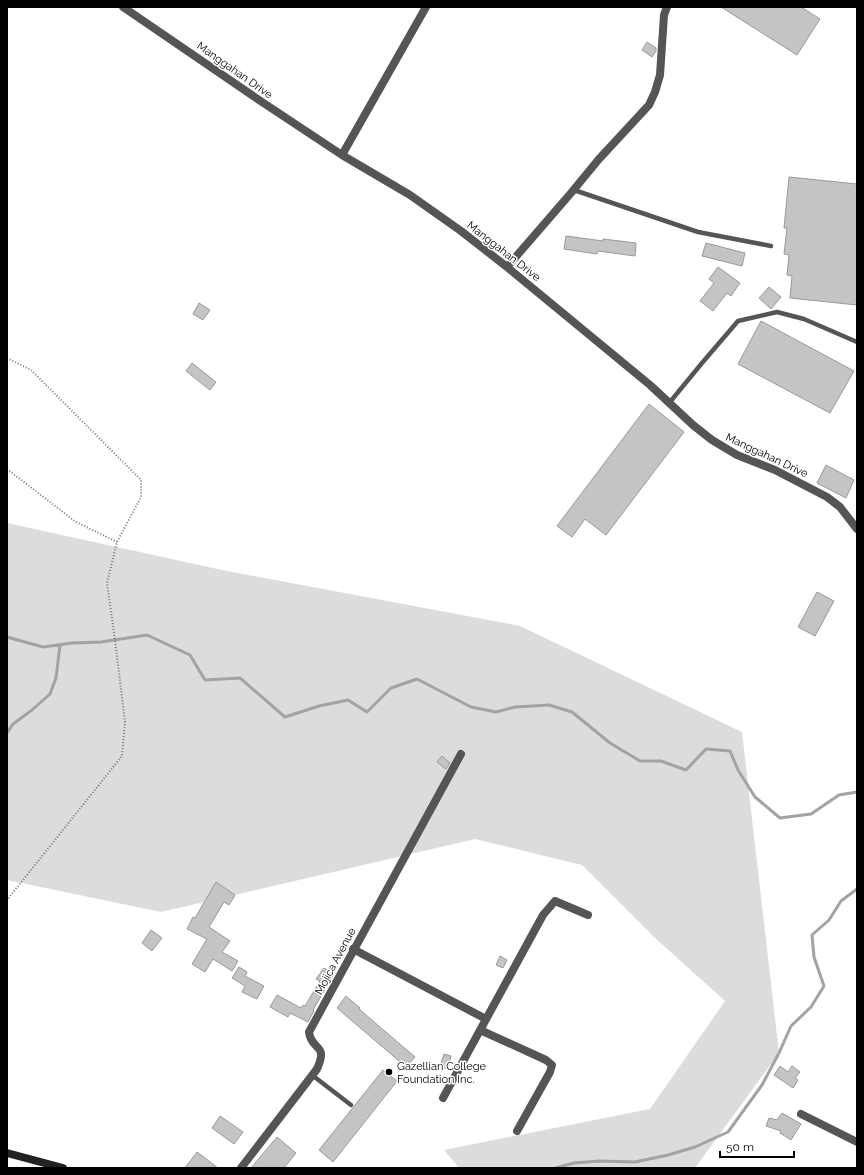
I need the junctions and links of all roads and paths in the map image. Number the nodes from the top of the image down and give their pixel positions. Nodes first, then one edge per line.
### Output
1 (123, 7) edge
2 (426, 7) edge
3 (666, 7) edge
4 (342, 155) junction
5 (574, 190) junction
6 (771, 246) dead end
7 (507, 267) junction
8 (857, 342) edge
9 (7, 358) edge
10 (670, 402) junction
11 (7, 469) edge
12 (857, 529) edge
13 (116, 542) junction
14 (461, 754) dead end
15 (7, 900) edge
16 (588, 915) dead end
17 (353, 949) junction
18 (486, 1019) junction
19 (480, 1030) junction
20 (312, 1075) junction
21 (443, 1098) dead end
22 (351, 1105) dead end
23 (801, 1114) dead end
24 (517, 1131) dead end
25 (857, 1142) edge
26 (7, 1153) edge
27 (63, 1168) edge
28 (241, 1168) edge

1 - 4 street, Manggahan Drive
2 - 4 street
3 - 5 street
4 - 7 street, Manggahan Drive
5 - 6 lane
5 - 7 street
7 - 10 street, Manggahan Drive
8 - 10 lane
9 - 13 path
10 - 12 street, Manggahan Drive
11 - 13 path
13 - 15 path
14 - 17 street, Mojica Avenue
16 - 18 street
17 - 18 street
17 - 20 street, Mojica Avenue
18 - 19 street
19 - 21 street
19 - 24 street
20 - 22 lane
20 - 28 street, Mojica Avenue
23 - 25 street
26 - 27 main road

